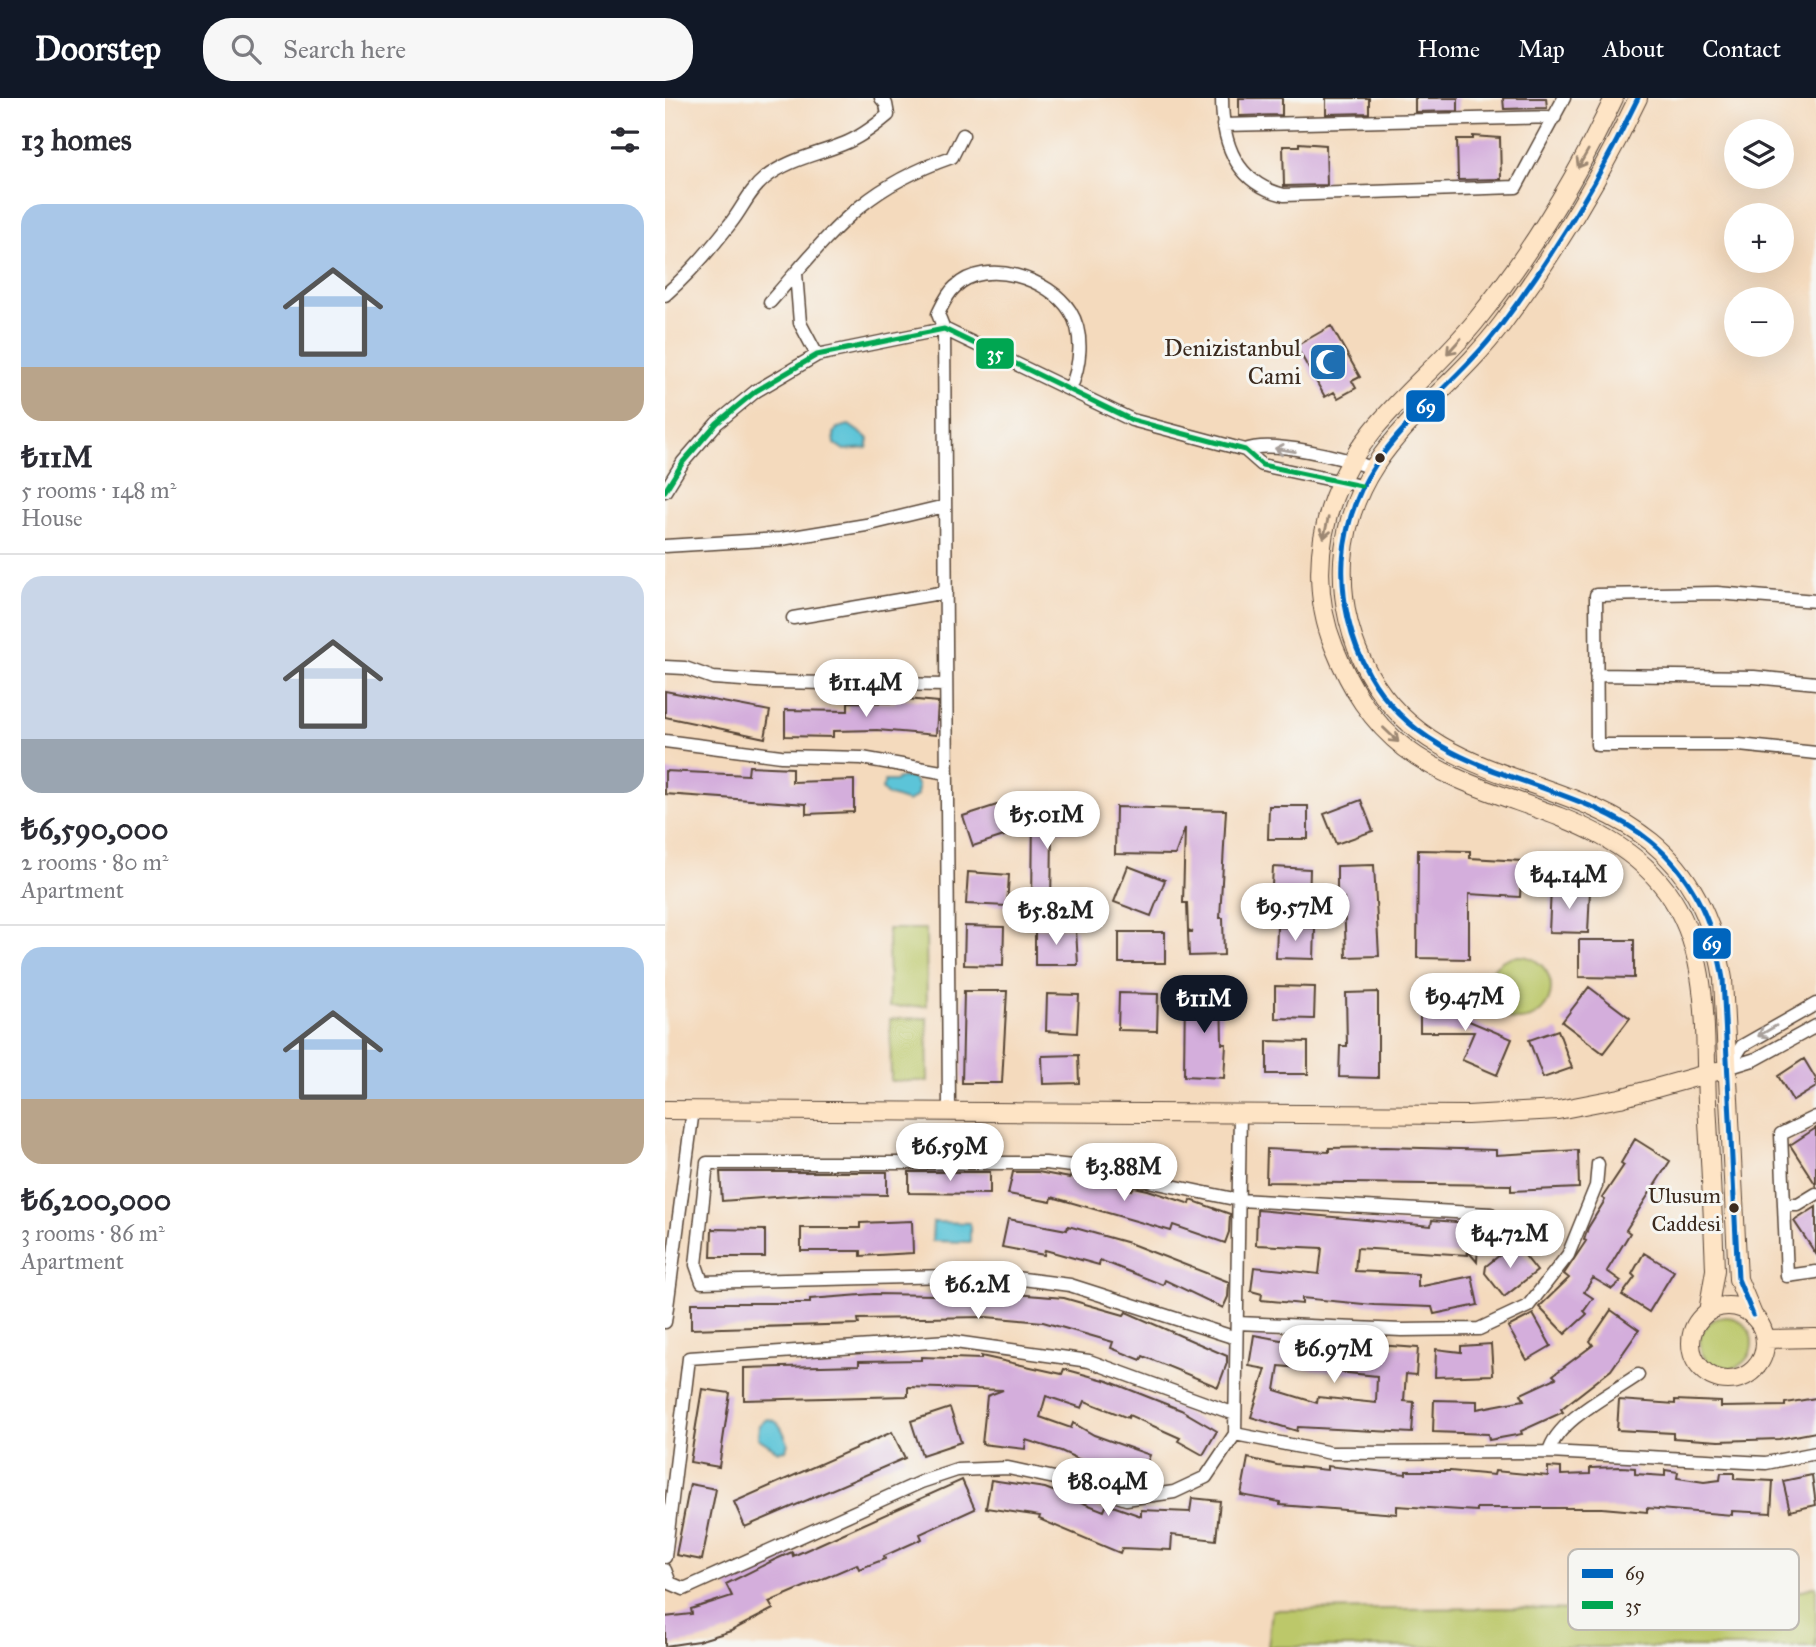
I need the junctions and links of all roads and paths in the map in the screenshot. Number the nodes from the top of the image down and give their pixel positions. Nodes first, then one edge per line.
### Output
1 (881, 98) edge
2 (1222, 98) edge
3 (1564, 98) edge
4 (1614, 98) edge
5 (1638, 98) edge
6 (1555, 117) junction
7 (1223, 125) junction
8 (963, 135) dead end
9 (796, 273) junction
10 (665, 295) edge
11 (771, 302) dead end
12 (944, 328) junction
13 (817, 355) junction
14 (1070, 390) junction
15 (1245, 450) junction
16 (1350, 460) junction
17 (1372, 468) junction
18 (1341, 481) junction
19 (1361, 486) junction
20 (665, 491) edge
21 (945, 506) junction
22 (665, 545) edge
23 (946, 592) junction
24 (1816, 601) edge
25 (793, 618) dead end
26 (665, 667) edge
27 (1596, 675) junction
28 (1816, 683) edge
29 (947, 685) junction
30 (665, 741) edge
31 (1816, 753) edge
32 (947, 773) junction
33 (1816, 1004) edge
34 (1816, 1026) edge
35 (1727, 1068) junction
36 (1706, 1074) junction
37 (665, 1110) edge
38 (693, 1110) junction
39 (949, 1112) junction
40 (1240, 1113) junction
41 (1816, 1117) edge
42 (1598, 1164) dead end
43 (1816, 1194) edge
44 (1238, 1200) junction
45 (1784, 1205) junction
46 (1490, 1214) dead end
47 (1816, 1272) edge
48 (1708, 1312) junction
49 (1753, 1315) junction
50 (665, 1322) edge
51 (1237, 1323) junction
52 (1236, 1338) junction
53 (1816, 1338) edge
54 (1766, 1339) junction
55 (1638, 1375) dead end
56 (1235, 1414) junction
57 (1235, 1434) junction
58 (1549, 1452) junction
59 (1816, 1453) edge
60 (665, 1557) edge
61 (665, 1570) edge

1 - 10 street
2 - 7 street
3 - 6 street
4 -> 16 street
5 - 17 street
6 - 7 street
6 - 7 street
8 - 9 street
9 - 11 street
9 - 13 street
12 - 13 street
12 - 14 street
12 - 14 street
12 - 21 street
13 - 20 street
14 - 15 street
16 -> 15 street
15 - 18 street
16 - 17 street
16 - 18 street
17 - 19 street
18 - 19 street
18 -> 36 street
19 - 35 street
21 - 22 street
21 - 23 street
23 - 25 street
23 - 29 street
24 - 27 street
26 - 29 street
27 - 28 street
27 - 31 street
29 - 32 street
30 - 32 street
32 - 39 street
33 -> 35 street
34 - 35 street
35 - 36 street
35 - 49 street
36 - 40 street
36 - 48 street
37 - 38 street
38 - 39 street
38 - 50 street
39 - 40 street
40 - 44 street
41 - 45 street
42 - 51 street
43 - 45 street
44 - 46 street
44 - 51 street
44 - 52 street
45 - 47 street
48 - 49 street
48 - 54 street
49 - 54 street
51 - 52 street
52 - 56 street
53 - 54 street
55 - 58 street
56 - 57 street
56 - 60 street
57 - 58 street
57 - 61 street
58 - 59 street

